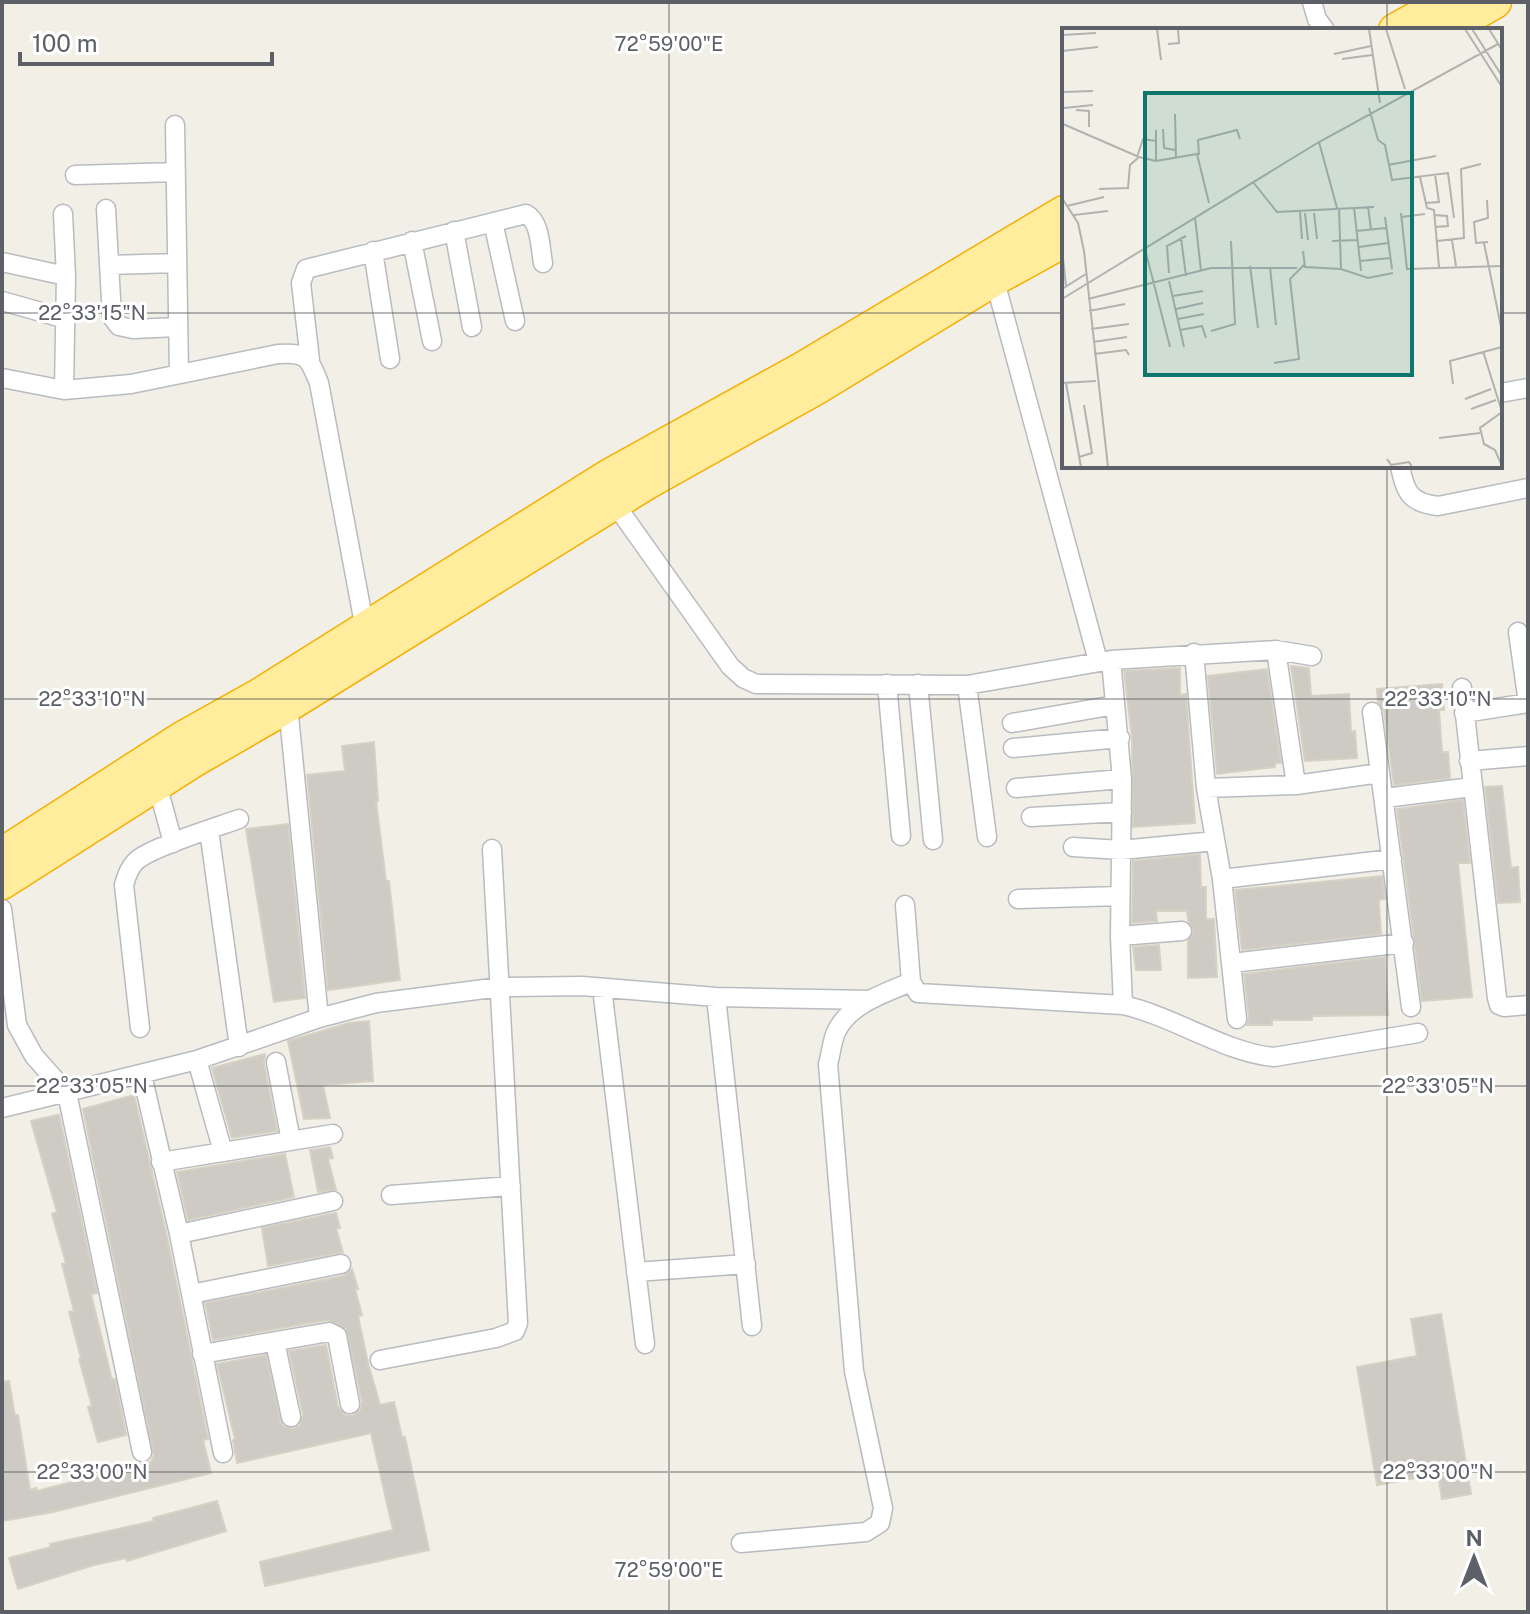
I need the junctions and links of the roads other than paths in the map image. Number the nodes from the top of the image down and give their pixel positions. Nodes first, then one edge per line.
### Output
1 (1312, 2) edge
2 (1445, 2) edge
3 (1495, 2) edge
4 (1324, 28) edge
5 (1399, 28) edge
6 (1450, 28) edge
7 (175, 125) dead end
8 (176, 172) junction
9 (75, 175) dead end
10 (106, 209) dead end
11 (63, 214) dead end
12 (1062, 214) edge
13 (493, 222) junction
14 (454, 231) junction
15 (412, 241) junction
16 (1062, 242) edge
17 (373, 251) junction
18 (2, 262) edge
19 (177, 263) junction
20 (543, 263) dead end
21 (109, 265) junction
22 (991, 268) junction
23 (66, 276) junction
24 (2, 301) edge
25 (66, 319) junction
26 (515, 321) dead end
27 (178, 327) junction
28 (472, 327) dead end
29 (432, 341) dead end
30 (390, 359) dead end
31 (310, 360) junction
32 (179, 374) junction
33 (2, 378) edge
34 (1528, 388) edge
35 (64, 390) junction
36 (1502, 393) edge
37 (1400, 468) edge
38 (1528, 488) edge
39 (615, 504) junction
40 (365, 629) junction
41 (1518, 632) dead end
42 (1276, 650) junction
43 (1194, 653) junction
44 (1312, 656) dead end
45 (1105, 660) junction
46 (887, 684) junction
47 (918, 684) junction
48 (967, 685) junction
49 (1462, 688) dead end
50 (1528, 703) edge
51 (1115, 705) junction
52 (288, 706) junction
53 (1372, 712) dead end
54 (1464, 713) junction
55 (1012, 723) dead end
56 (1120, 738) junction
57 (1013, 748) dead end
58 (1528, 756) edge
59 (1469, 761) junction
60 (1380, 773) junction
61 (1122, 779) junction
62 (157, 784) junction
63 (1296, 785) junction
64 (1472, 787) junction
65 (1016, 788) dead end
66 (1206, 788) junction
67 (1385, 798) junction
68 (1122, 812) junction
69 (1031, 817) dead end
70 (239, 819) dead end
71 (209, 830) junction
72 (901, 836) dead end
73 (987, 837) dead end
74 (933, 840) dead end
75 (1215, 841) junction
76 (173, 843) junction
77 (1073, 847) dead end
78 (492, 849) dead end
79 (1121, 850) junction
80 (2, 854) edge
81 (1392, 859) junction
82 (1222, 879) junction
83 (2, 883) edge
84 (1120, 896) junction
85 (1018, 899) dead end
86 (905, 905) dead end
87 (2, 909) edge
88 (1182, 931) dead end
89 (1120, 936) junction
90 (1404, 943) junction
91 (1232, 963) junction
92 (911, 982) junction
93 (500, 987) junction
94 (602, 988) junction
95 (716, 997) junction
96 (870, 1000) junction
97 (1123, 1005) junction
98 (1528, 1005) edge
99 (1411, 1007) dead end
100 (319, 1018) junction
101 (1237, 1019) dead end
102 (140, 1028) dead end
103 (1418, 1033) dead end
104 (239, 1047) junction
105 (197, 1060) junction
106 (276, 1062) dead end
107 (142, 1075) junction
108 (67, 1093) junction
109 (2, 1108) edge
110 (333, 1134) dead end
111 (291, 1141) junction
112 (223, 1152) junction
113 (161, 1162) junction
114 (511, 1186) junction
115 (391, 1195) dead end
116 (333, 1201) dead end
117 (179, 1234) junction
118 (341, 1264) dead end
119 (746, 1264) junction
120 (636, 1272) junction
121 (191, 1294) junction
122 (752, 1326) dead end
123 (275, 1342) junction
124 (645, 1344) dead end
125 (202, 1354) junction
126 (380, 1360) dead end
127 (350, 1404) dead end
128 (291, 1417) dead end
129 (142, 1452) dead end
130 (223, 1453) dead end
131 (741, 1543) dead end

1 - 4 street
2 - 5 highway
3 - 6 highway
7 - 8 street
8 - 9 street
8 - 19 street
10 - 21 street
11 - 23 street
12 - 22 highway
13 - 14 street
13 - 20 street
13 - 26 street
14 - 15 street
14 - 28 street
15 - 17 street
15 - 29 street
16 - 22 highway
17 - 30 street
17 - 31 street
18 - 23 street
19 - 21 street
19 - 27 street
21 - 27 street
22 - 39 highway
22 - 40 highway
22 - 45 street
23 - 25 street
24 - 25 street
25 - 35 street
27 - 32 street
31 - 32 street
31 - 40 street
32 - 35 street
33 - 35 street
34 - 36 street
37 - 38 street
39 - 46 street
39 - 52 highway
40 - 80 highway
41 - 50 street
42 - 43 street
42 - 44 street
42 - 63 street
43 - 45 street
43 - 66 street
45 - 48 street
45 - 51 street
46 - 47 street
46 - 72 street
47 - 48 street
47 - 74 street
48 - 73 street
49 - 54 street
50 - 54 street
51 - 55 street
51 - 56 street
52 - 62 highway
52 - 100 street
53 - 60 street
54 - 59 street
56 - 57 street
56 - 61 street
58 - 59 street
59 - 64 street
60 - 63 street
60 - 67 street
61 - 65 street
61 - 68 street
62 - 76 street
62 - 83 highway
63 - 66 street
64 - 67 street
64 - 98 street
66 - 75 street
67 - 81 street
68 - 69 street
68 - 79 street
70 - 71 street
71 - 76 street
71 - 104 street
75 - 79 street
75 - 82 street
76 - 102 street
77 - 79 street
78 - 93 street
79 - 84 street
81 - 82 street
81 - 90 street
82 - 91 street
84 - 85 street
84 - 89 street
86 - 92 street
87 - 108 street
88 - 89 street
89 - 97 street
90 - 91 street
90 - 99 street
91 - 101 street
92 - 96 street
92 - 97 street
93 - 94 street
93 - 100 street
93 - 114 street
94 - 95 street
94 - 120 street
95 - 96 street
95 - 119 street
96 - 131 street
97 - 103 street
100 - 104 street
104 - 105 street
105 - 107 street
105 - 112 street
106 - 111 street
107 - 108 street
107 - 113 street
108 - 109 street
108 - 129 street
110 - 111 street
111 - 112 street
112 - 113 street
113 - 117 street
114 - 115 street
114 - 126 street
116 - 117 street
117 - 121 street
118 - 121 street
119 - 120 street
119 - 122 street
120 - 124 street
121 - 125 street
123 - 125 street
123 - 127 street
123 - 128 street
125 - 130 street

